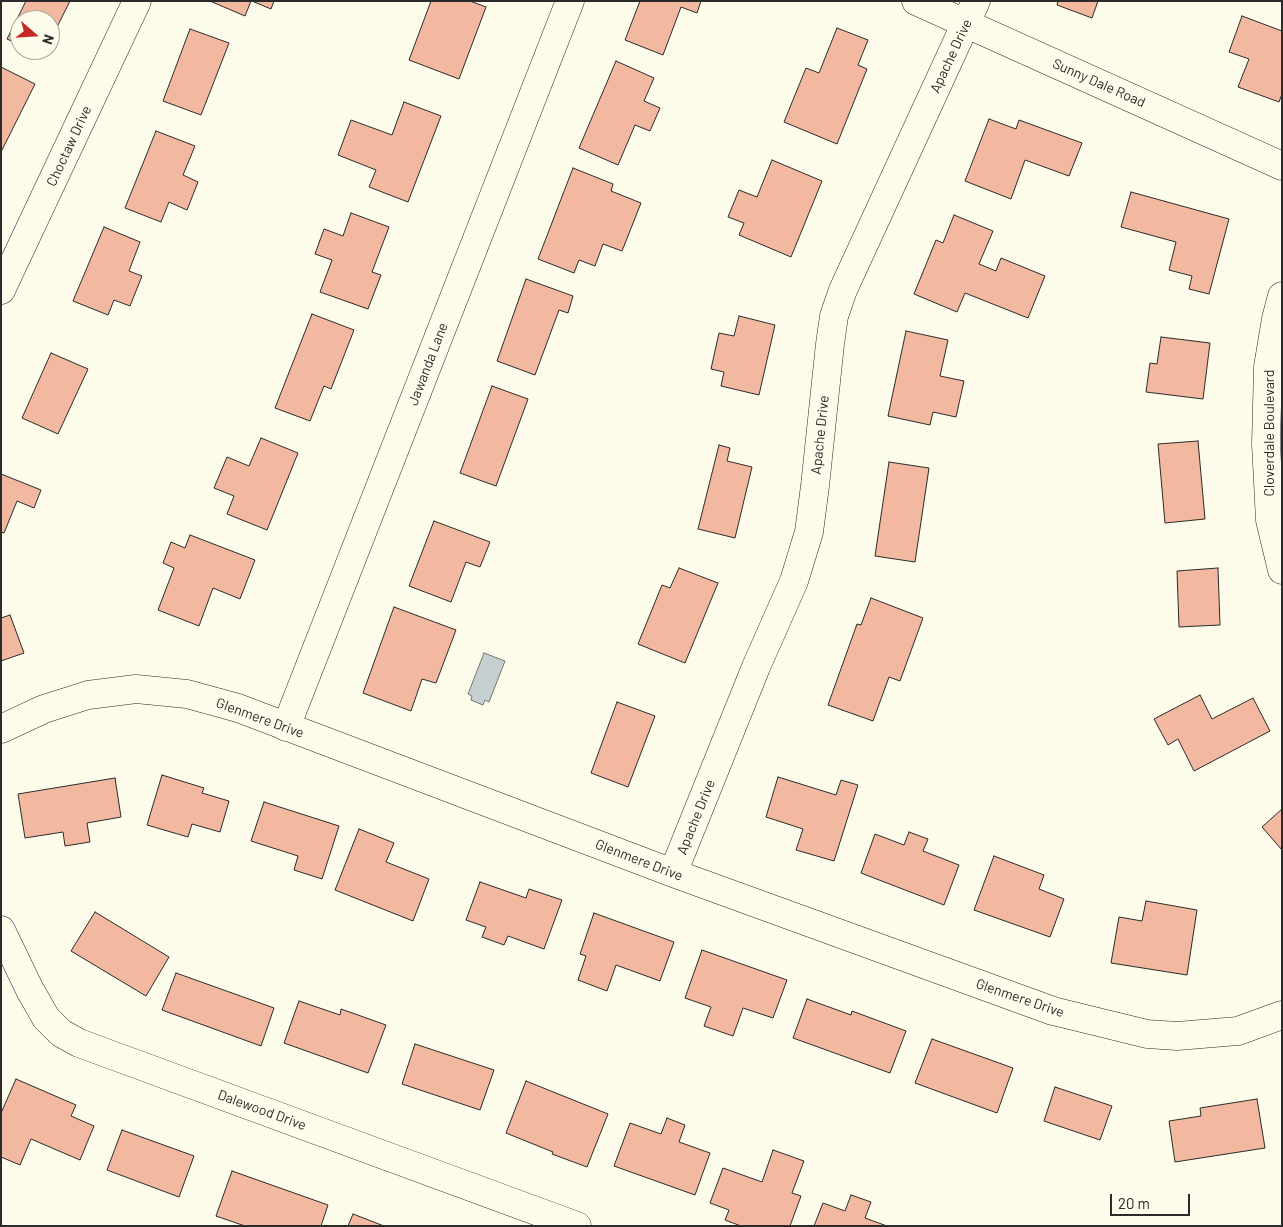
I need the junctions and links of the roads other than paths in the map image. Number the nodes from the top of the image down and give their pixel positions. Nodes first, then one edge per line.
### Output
1 (138, 1) edge
2 (570, 1) edge
3 (916, 1) edge
4 (971, 12) edge
5 (1282, 166) edge
6 (1, 290) edge
7 (1282, 296) edge
8 (1282, 570) edge
9 (286, 727) junction
10 (1, 729) edge
11 (673, 873) junction
12 (1, 930) edge
13 (1282, 1015) edge
14 (577, 1226) edge

1 - 6 street, Choctaw Drive
2 - 9 street, Jawanda Lane
3 - 4 street, Sunny Dale Road
4 - 5 street, Sunny Dale Road
4 - 11 street, Apache Drive
7 - 8 street, Cloverdale Boulevard
9 - 10 street, Glenmere Drive
9 - 11 street, Glenmere Drive
11 - 13 street, Glenmere Drive
12 - 14 street, Dalewood Drive

